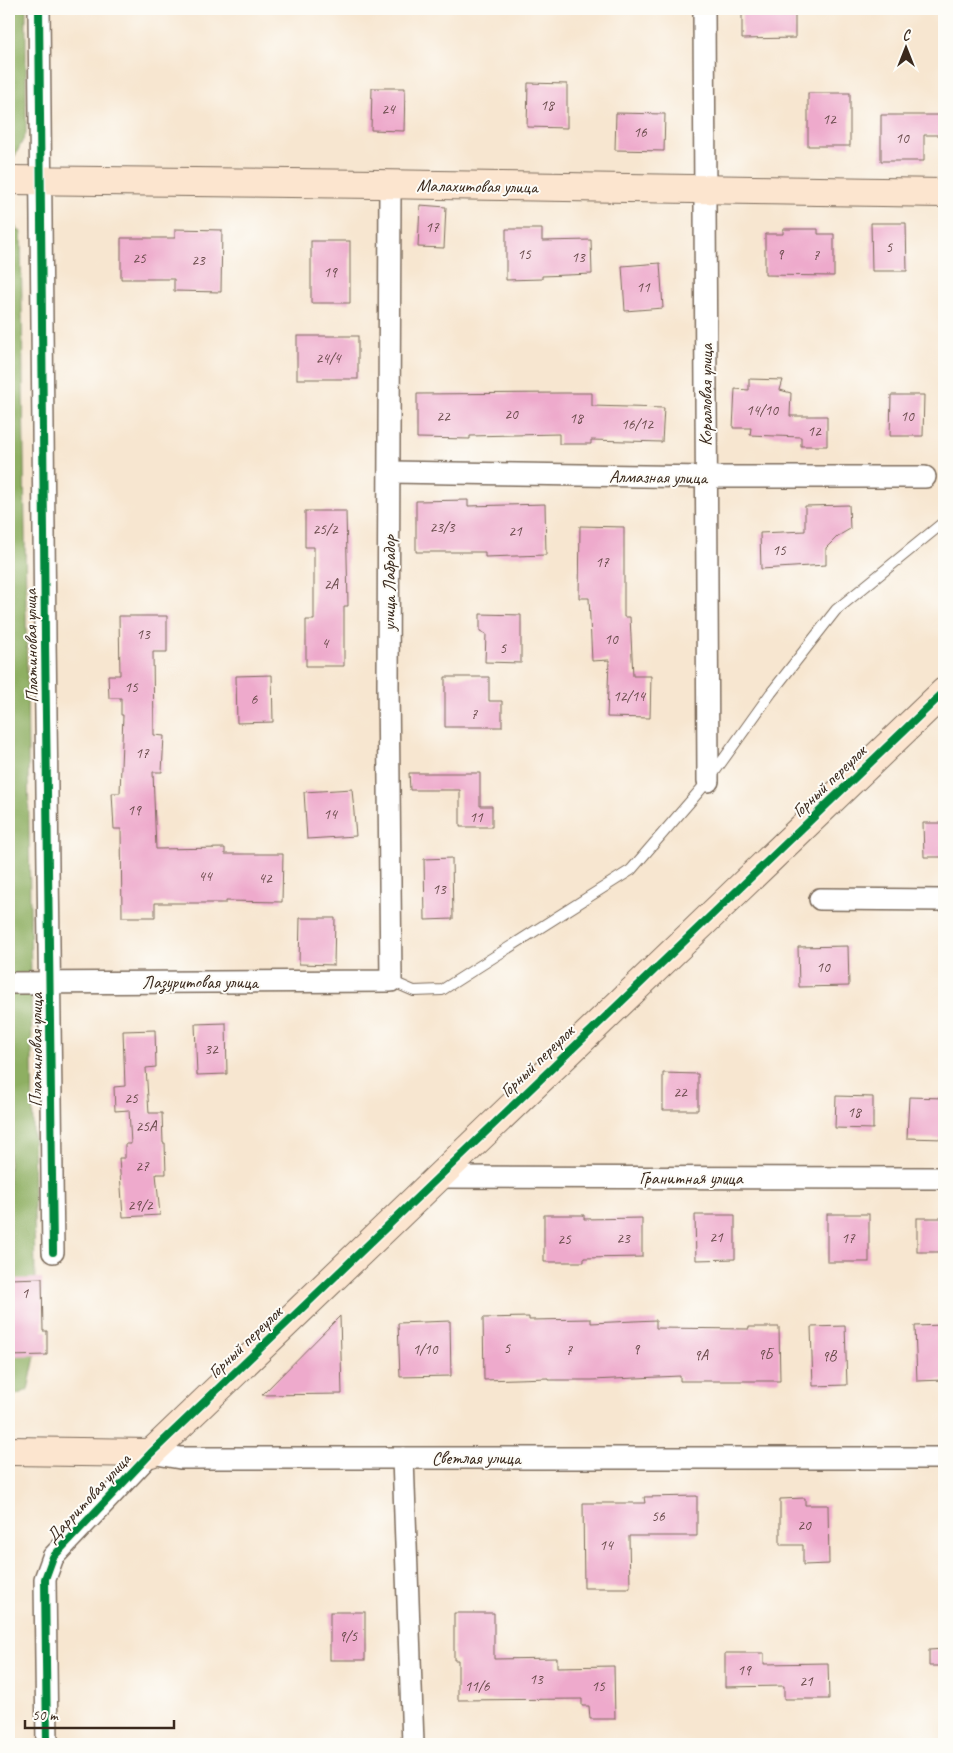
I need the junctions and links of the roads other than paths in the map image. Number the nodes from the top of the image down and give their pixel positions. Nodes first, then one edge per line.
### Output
1 (39, 9) edge
2 (704, 9) edge
3 (9, 180) edge
4 (40, 180) junction
5 (390, 184) junction
6 (704, 190) junction
7 (944, 192) edge
8 (390, 472) junction
9 (706, 478) junction
10 (925, 478) dead end
11 (944, 522) edge
12 (944, 692) edge
13 (708, 782) junction
14 (820, 899) dead end
15 (944, 900) edge
16 (391, 981) junction
17 (9, 983) edge
18 (50, 983) junction
19 (438, 1177) junction
20 (944, 1178) edge
21 (53, 1252) dead end
22 (9, 1451) edge
23 (151, 1453) junction
24 (403, 1458) junction
25 (944, 1458) edge
26 (47, 1744) edge
27 (413, 1744) edge

1 - 4 street, Платиновая улица
2 - 6 street, Коралловая улица
3 - 4 street, Малахитовая улица
4 - 5 street, Малахитовая улица
4 - 18 street, Платиновая улица
5 - 6 street, Малахитовая улица
5 - 8 street, улица Лабрадор
6 - 7 street, Малахитовая улица
6 - 9 street, Коралловая улица
8 - 9 street, Алмазная улица
8 - 16 street, улица Лабрадор
9 - 10 street, Алмазная улица
9 - 13 street, Коралловая улица
11 - 13 lane
12 - 19 street, Горный переулок
13 - 16 lane
14 - 15 street
16 - 18 street, Лазуритовая улица
17 - 18 street, Лазуритовая улица
18 - 21 street, Платиновая улица
19 - 20 street, Гранитная улица
19 - 23 street, Горный переулок
22 - 23 street, Светлая улица
23 - 24 street, Светлая улица
23 - 26 street, Дарритовая улица
24 - 25 street, Светлая улица
24 - 27 street

